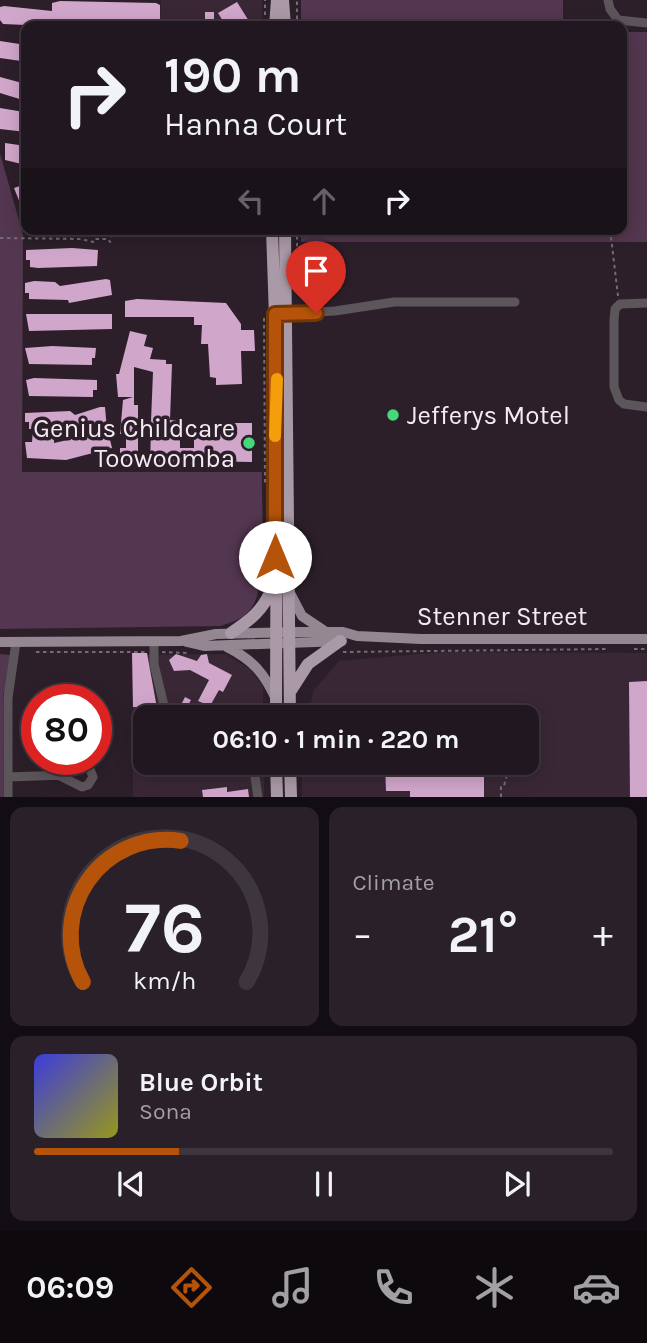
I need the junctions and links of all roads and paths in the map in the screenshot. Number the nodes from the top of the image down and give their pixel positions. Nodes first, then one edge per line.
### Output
1 (265, 0) edge
2 (277, 0) edge
3 (284, 0) edge
4 (297, 0) edge
5 (608, 0) edge
6 (265, 21) edge
7 (275, 21) edge
8 (285, 21) edge
9 (297, 21) edge
10 (647, 23) edge
11 (112, 235) edge
12 (272, 235) edge
13 (284, 235) edge
14 (297, 235) edge
15 (611, 237) dead end
16 (0, 238) edge
17 (297, 284) dead end
18 (516, 302) dead end
19 (647, 303) edge
20 (620, 304) junction
21 (275, 312) junction
22 (647, 407) edge
23 (266, 488) dead end
24 (266, 515) dead end
25 (269, 582) junction
26 (289, 591) junction
27 (328, 632) junction
28 (357, 636) junction
29 (289, 638) junction
30 (275, 639) junction
31 (647, 639) edge
32 (228, 640) junction
33 (0, 642) edge
34 (153, 647) junction
35 (340, 647) junction
36 (17, 648) junction
37 (612, 649) dead end
38 (624, 649) dead end
39 (647, 649) edge
40 (190, 653) dead end
41 (290, 692) junction
42 (275, 699) junction
43 (164, 705) edge
44 (275, 705) edge
45 (290, 705) edge
46 (255, 775) edge
47 (276, 775) edge
48 (290, 775) edge
49 (507, 775) edge
50 (60, 776) dead end
51 (8, 777) junction
52 (8, 797) edge
53 (258, 797) edge
54 (277, 797) edge
55 (291, 797) edge
56 (501, 797) edge

1 - 6 path
2 - 7 highway
3 - 8 highway
4 - 9 path
5 - 10 street
11 - 16 path
12 - 21 highway
13 - 21 highway
14 - 17 path
15 - 20 path
18 - 21 street
19 - 20 street
20 - 22 street
21 - 23 path
21 - 25 highway
21 - 26 highway
24 - 25 path
25 - 30 highway
25 - 32 highway
26 - 27 main road
26 - 29 highway
27 - 28 main road, Stenner Street
27 - 29 main road, Stenner Street
28 - 31 main road, Stenner Street
28 - 35 main road, Stenner Street
29 - 30 main road, Stenner Street
29 - 35 main road, Stenner Street
29 - 41 highway
30 - 32 main road, Stenner Street
30 - 42 highway
32 - 34 main road, Stenner Street
32 - 42 main road
33 - 36 main road, Stenner Street
34 - 36 main road, Stenner Street
34 - 36 path
34 - 40 path
34 - 43 street
35 - 37 path
35 - 41 highway
36 - 51 street
38 - 39 path
41 - 45 highway
42 - 44 highway
46 - 53 street
47 - 54 highway
48 - 55 highway
49 - 56 path
50 - 51 street
51 - 52 street

